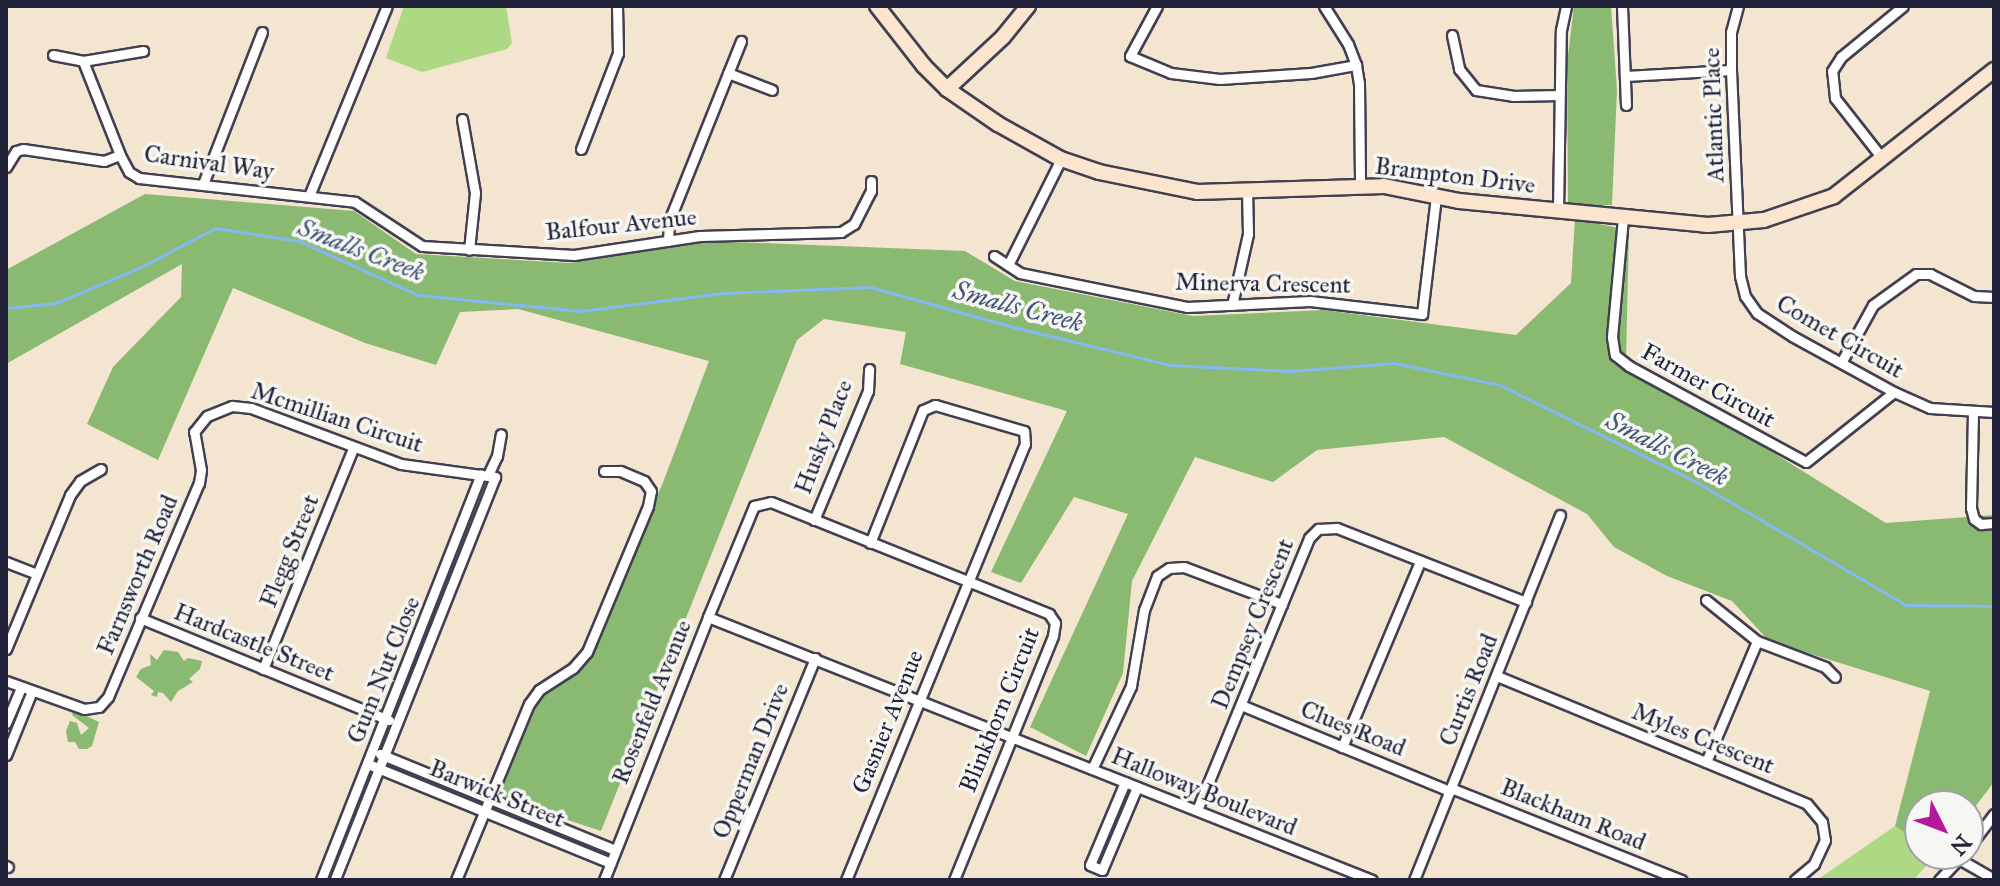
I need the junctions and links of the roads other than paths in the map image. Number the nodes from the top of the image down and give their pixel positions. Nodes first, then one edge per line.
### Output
1 (387, 6) edge
2 (617, 6) edge
3 (877, 6) edge
4 (1028, 6) edge
5 (1157, 6) edge
6 (1324, 6) edge
7 (1566, 6) edge
8 (1622, 6) edge
9 (1738, 6) edge
10 (1903, 6) edge
11 (262, 32) dead end
12 (1452, 35) dead end
13 (741, 41) dead end
14 (143, 51) dead end
15 (53, 55) dead end
16 (83, 61) junction
17 (1356, 65) junction
18 (1731, 70) junction
19 (1994, 70) edge
20 (728, 73) junction
21 (1626, 76) junction
22 (947, 89) junction
23 (772, 90) dead end
24 (1559, 95) junction
25 (1626, 105) dead end
26 (462, 119) dead end
27 (581, 149) dead end
28 (120, 155) junction
29 (1882, 158) junction
30 (1061, 159) junction
31 (6, 167) edge
32 (871, 181) dead end
33 (203, 184) junction
34 (1360, 186) junction
35 (1247, 189) junction
36 (309, 196) junction
37 (1436, 197) junction
38 (1558, 211) junction
39 (1623, 218) junction
40 (1738, 224) junction
41 (668, 241) junction
42 (469, 250) junction
43 (994, 256) dead end
44 (1008, 265) junction
45 (1994, 297) edge
46 (1232, 305) junction
47 (1842, 361) junction
48 (869, 369) dead end
49 (1894, 392) junction
50 (1973, 412) junction
51 (1994, 412) edge
52 (501, 434) dead end
53 (353, 448) junction
54 (197, 449) joint
55 (101, 469) dead end
56 (604, 471) dead end
57 (488, 475) junction
58 (1560, 515) dead end
59 (814, 520) junction
60 (1994, 523) edge
61 (870, 543) junction
62 (1420, 561) junction
63 (6, 562) edge
64 (37, 574) junction
65 (967, 580) junction
66 (1706, 600) dead end
67 (1526, 602) junction
68 (1282, 604) junction
69 (708, 617) junction
70 (140, 618) junction
71 (1757, 641) junction
72 (6, 649) edge
73 (815, 658) junction
74 (263, 669) junction
75 (1497, 676) junction
76 (1835, 677) dead end
77 (6, 681) edge
78 (21, 687) junction
79 (32, 691) junction
80 (919, 700) junction
81 (1241, 705) junction
82 (385, 718) junction
83 (6, 723) edge
84 (397, 723) junction
85 (1011, 736) junction
86 (1342, 747) junction
87 (373, 751) junction
88 (6, 755) edge
89 (385, 755) junction
90 (1706, 762) junction
91 (368, 764) junction
92 (380, 768) junction
93 (1092, 769) junction
94 (1125, 782) junction
95 (1137, 787) junction
96 (1450, 789) junction
97 (486, 806) junction
98 (1197, 810) junction
99 (615, 850) junction
100 (611, 863) junction
101 (321, 880) edge
102 (335, 880) edge
103 (456, 880) edge
104 (604, 880) edge
105 (724, 880) edge
106 (846, 880) edge
107 (954, 880) edge
108 (1372, 880) edge
109 (1414, 880) edge
110 (1681, 880) edge
111 (1795, 880) edge

1 - 36 street
2 - 27 street
3 - 22 street, Brampton Drive
4 - 22 street
5 - 17 street
6 - 17 street
7 - 24 street
8 - 21 street
9 - 18 street, Atlantic Place
10 - 29 street
11 - 33 street
12 - 24 street
13 - 20 street
14 - 16 street
15 - 16 street
16 - 28 street, Carnival Way
17 - 34 street
18 - 21 street
18 - 40 street, Atlantic Place
19 - 29 street, Brampton Drive
20 - 23 street
20 - 41 street
21 - 25 street
22 - 30 street, Brampton Drive
24 - 38 street
26 - 42 street
28 - 31 street
28 - 33 street, Carnival Way
29 - 40 street, Brampton Drive
30 - 35 street, Brampton Drive
30 - 44 street
32 - 41 street, Balfour Avenue
33 - 36 street, Carnival Way
34 - 35 street, Brampton Drive
34 - 37 street, Brampton Drive
35 - 46 street
36 - 42 street, Balfour Avenue
37 - 38 street, Brampton Drive
37 - 46 street, Minerva Crescent
38 - 39 street, Brampton Drive
39 - 40 street, Brampton Drive
39 - 49 street, Farmer Circuit
40 - 47 street, Comet Circuit
41 - 42 street, Balfour Avenue
43 - 44 street, Minerva Crescent
44 - 46 street, Minerva Crescent
45 - 47 street
47 - 49 street, Comet Circuit
48 - 59 street, Husky Place
49 - 50 street, Comet Circuit
50 - 51 street, Comet Circuit
50 - 60 street
52 - 57 street, Gum Nut Close
53 - 54 street, Mcmillian Circuit
53 - 57 street, Mcmillian Circuit
53 - 74 street, Flegg Street
54 - 70 street, Farnsworth Road
55 - 64 street
56 - 97 street
57 - 82 street, Gum Nut Close
57 - 84 street, Gum Nut Close
58 - 67 street, Curtis Road
59 - 61 street, Blinkhorn Circuit
59 - 69 street, Blinkhorn Circuit
61 - 65 street, Blinkhorn Circuit
61 - 65 street, Gasnier Avenue
62 - 67 street, Dempsey Crescent
62 - 68 street, Dempsey Crescent
62 - 86 street
63 - 64 street
64 - 72 street
65 - 80 street, Gasnier Avenue
65 - 85 street, Blinkhorn Circuit
66 - 71 street
67 - 75 street, Curtis Road
68 - 81 street, Dempsey Crescent
68 - 93 street
69 - 73 street, Rosenfeld Avenue
69 - 99 street, Rosenfeld Avenue
70 - 74 street, Hardcastle Street
70 - 79 street, Farnsworth Road
71 - 76 street
71 - 90 street
73 - 80 street, Rosenfeld Avenue
73 - 105 street, Opperman Drive
74 - 82 street, Hardcastle Street
75 - 90 street, Myles Crescent
75 - 96 street, Curtis Road
77 - 78 street
78 - 79 street
78 - 83 street
79 - 88 street
80 - 85 street, Rosenfeld Avenue
80 - 106 street, Gasnier Avenue
81 - 86 street, Clues Road
81 - 98 street, Dempsey Crescent
82 - 84 street, Hardcastle Street
82 - 87 street, Gum Nut Close
84 - 89 street, Gum Nut Close
85 - 93 street, Halloway Boulevard
85 - 107 street, Blinkhorn Circuit
86 - 96 street, Clues Road
87 - 89 street, Barwick Street
87 - 91 street, Gum Nut Close
89 - 92 street, Gum Nut Close
89 - 97 street, Barwick Street
90 - 111 street, Myles Crescent
91 - 92 street, Barwick Street
91 - 101 street, Gum Nut Close
92 - 97 street, Barwick Street
92 - 102 street, Gum Nut Close
93 - 94 street, Halloway Boulevard
94 - 95 street, Halloway Boulevard
94 - 95 street
95 - 98 street, Halloway Boulevard
96 - 109 street, Curtis Road
96 - 110 street, Blackham Road
97 - 99 street, Barwick Street
97 - 100 street, Barwick Street
97 - 103 street
98 - 108 street, Halloway Boulevard
99 - 100 street, Rosenfeld Avenue
100 - 104 street, Rosenfeld Avenue

